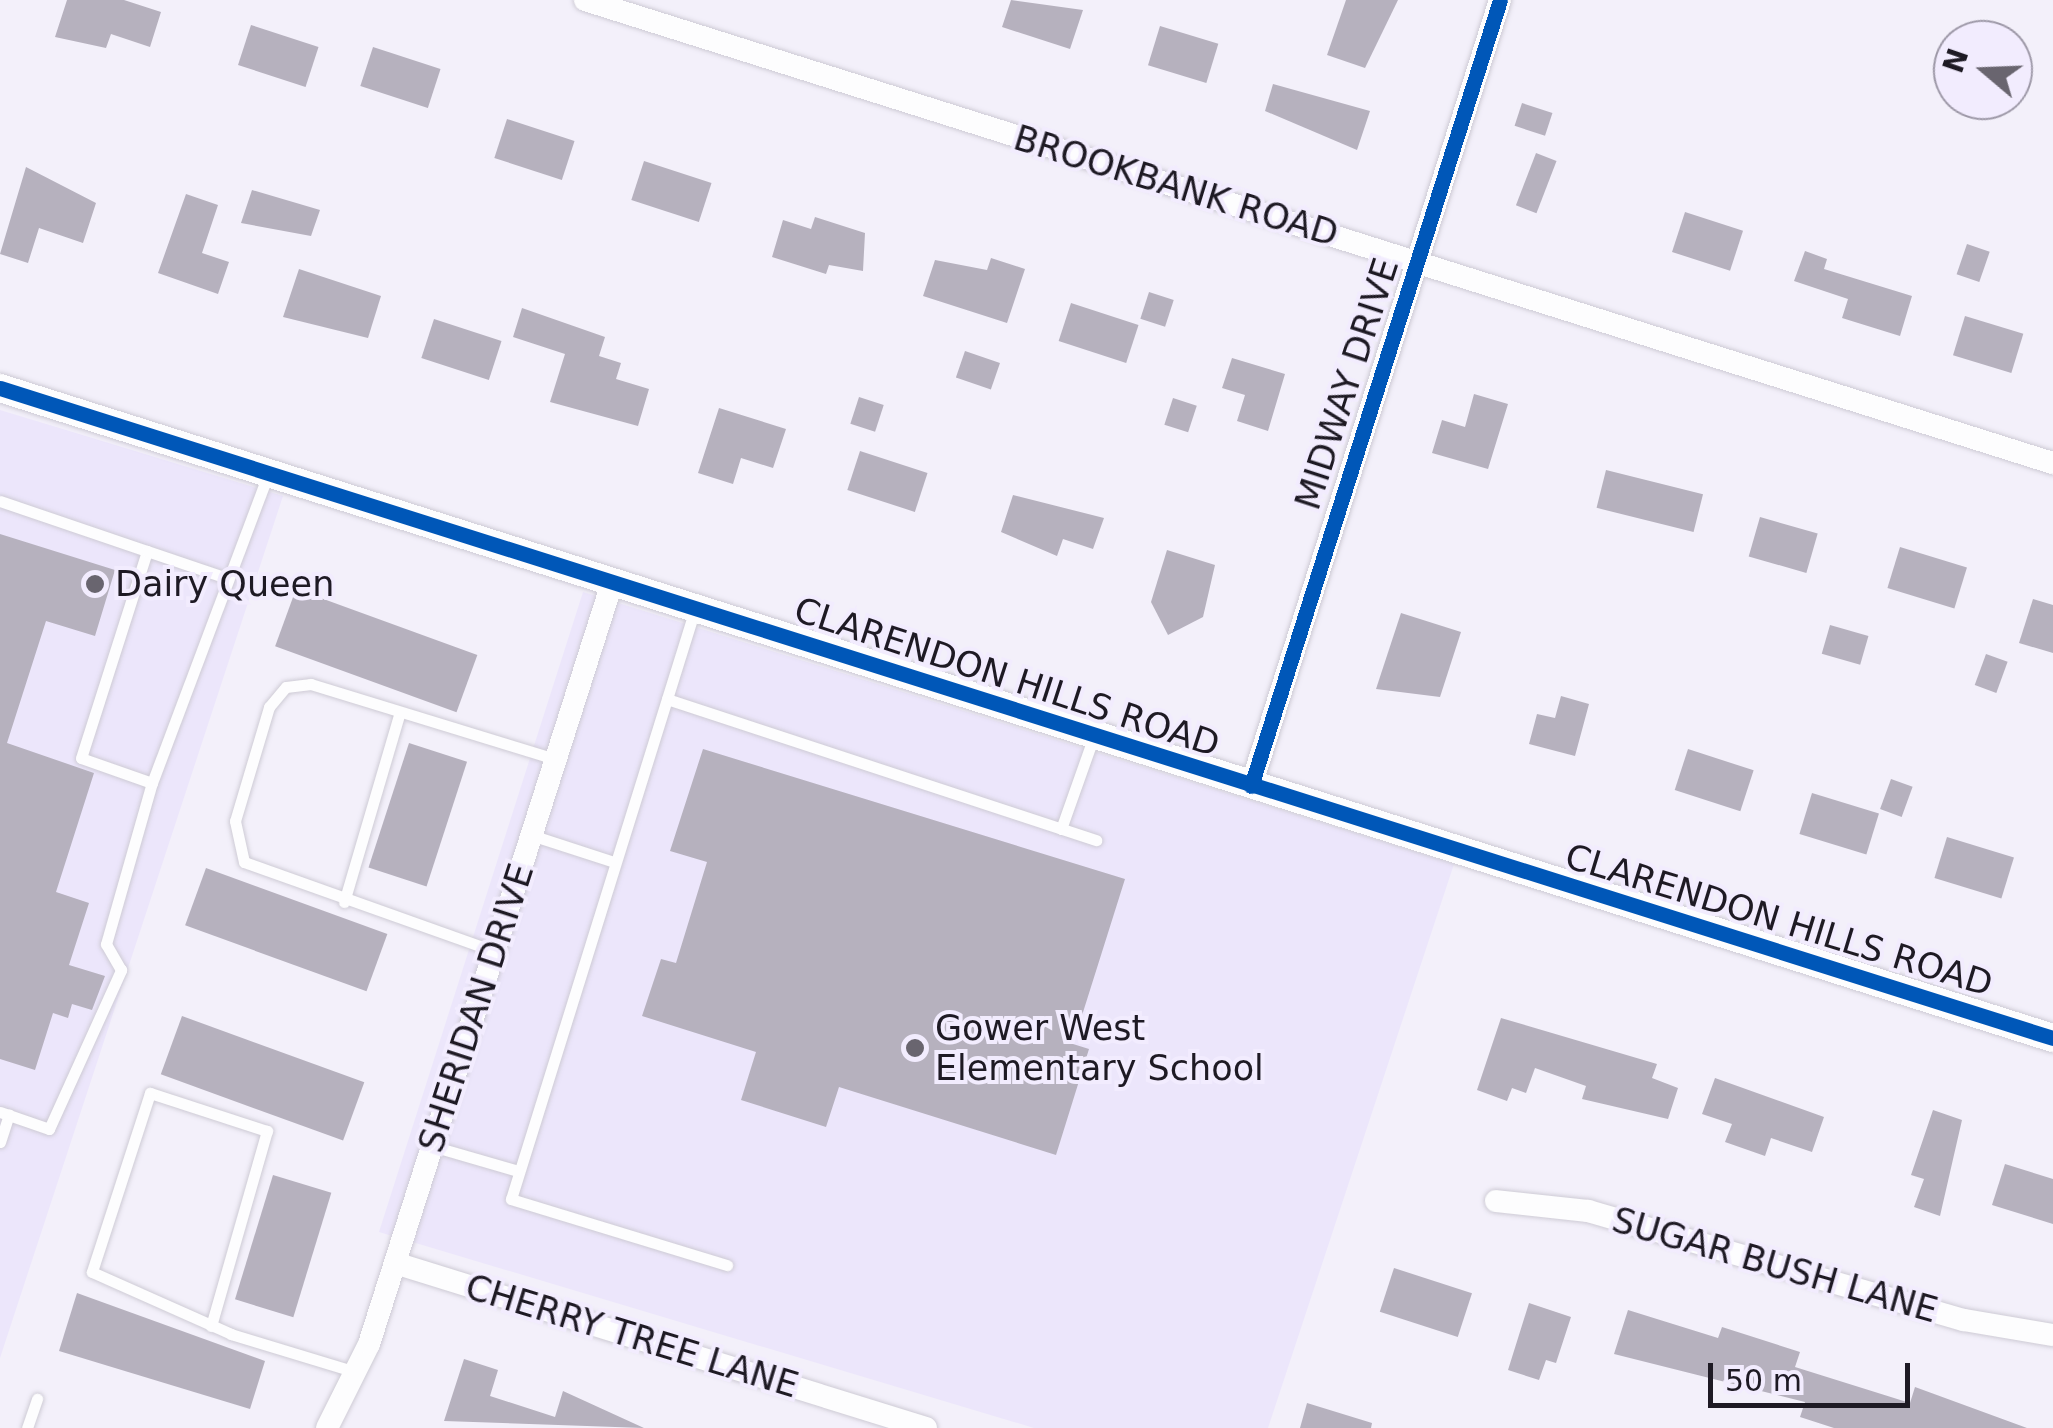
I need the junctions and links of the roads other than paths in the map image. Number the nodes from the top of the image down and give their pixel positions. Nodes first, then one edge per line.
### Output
1 (585, 0) edge
2 (1500, 0) edge
3 (1417, 262) junction
4 (0, 388) edge
5 (2053, 463) edge
6 (268, 473) junction
7 (0, 501) edge
8 (147, 551) junction
9 (224, 577) junction
10 (612, 582) junction
11 (695, 609) junction
12 (666, 699) junction
13 (399, 715) junction
14 (1094, 736) junction
15 (555, 759) junction
16 (152, 782) junction
17 (1251, 786) junction
18 (1061, 828) junction
19 (531, 835) junction
20 (1096, 840) dead end
21 (614, 862) junction
22 (344, 902) junction
23 (494, 952) junction
24 (2053, 1038) edge
25 (4, 1113) edge
26 (0, 1142) edge
27 (432, 1146) junction
28 (518, 1172) junction
29 (1496, 1201) dead end
30 (395, 1263) junction
31 (728, 1265) dead end
32 (211, 1326) junction
33 (2053, 1335) edge
34 (356, 1372) junction
35 (37, 1399) dead end
36 (27, 1428) edge
37 (327, 1428) edge
38 (926, 1428) edge

1 - 3 street, BROOKBANK ROAD
2 - 3 street, MIDWAY DRIVE
3 - 5 street, BROOKBANK ROAD
3 - 17 street, MIDWAY DRIVE
4 - 6 street, CLARENDON HILLS ROAD
6 - 9 lane
6 - 10 street, CLARENDON HILLS ROAD
7 - 8 lane
8 - 9 lane
8 - 16 lane
9 - 16 lane
10 - 11 street, CLARENDON HILLS ROAD
10 - 15 street, SHERIDAN DRIVE
11 - 12 lane
11 - 14 street, CLARENDON HILLS ROAD
12 - 18 lane
12 - 21 lane
13 - 15 lane
13 - 22 lane
13 - 22 lane
14 - 17 street, CLARENDON HILLS ROAD
14 - 18 lane
15 - 19 street, SHERIDAN DRIVE
16 - 25 lane
17 - 24 street, CLARENDON HILLS ROAD
18 - 20 lane
19 - 21 lane
19 - 23 street, SHERIDAN DRIVE
21 - 28 lane
22 - 23 lane
23 - 27 street, SHERIDAN DRIVE
25 - 26 lane
27 - 28 lane
27 - 30 street, SHERIDAN DRIVE
28 - 31 lane
29 - 33 street, SUGAR BUSH LANE
30 - 34 street, SHERIDAN DRIVE
30 - 38 street, CHERRY TREE LANE
32 - 32 lane
32 - 34 lane
34 - 37 street, SHERIDAN DRIVE
35 - 36 lane

